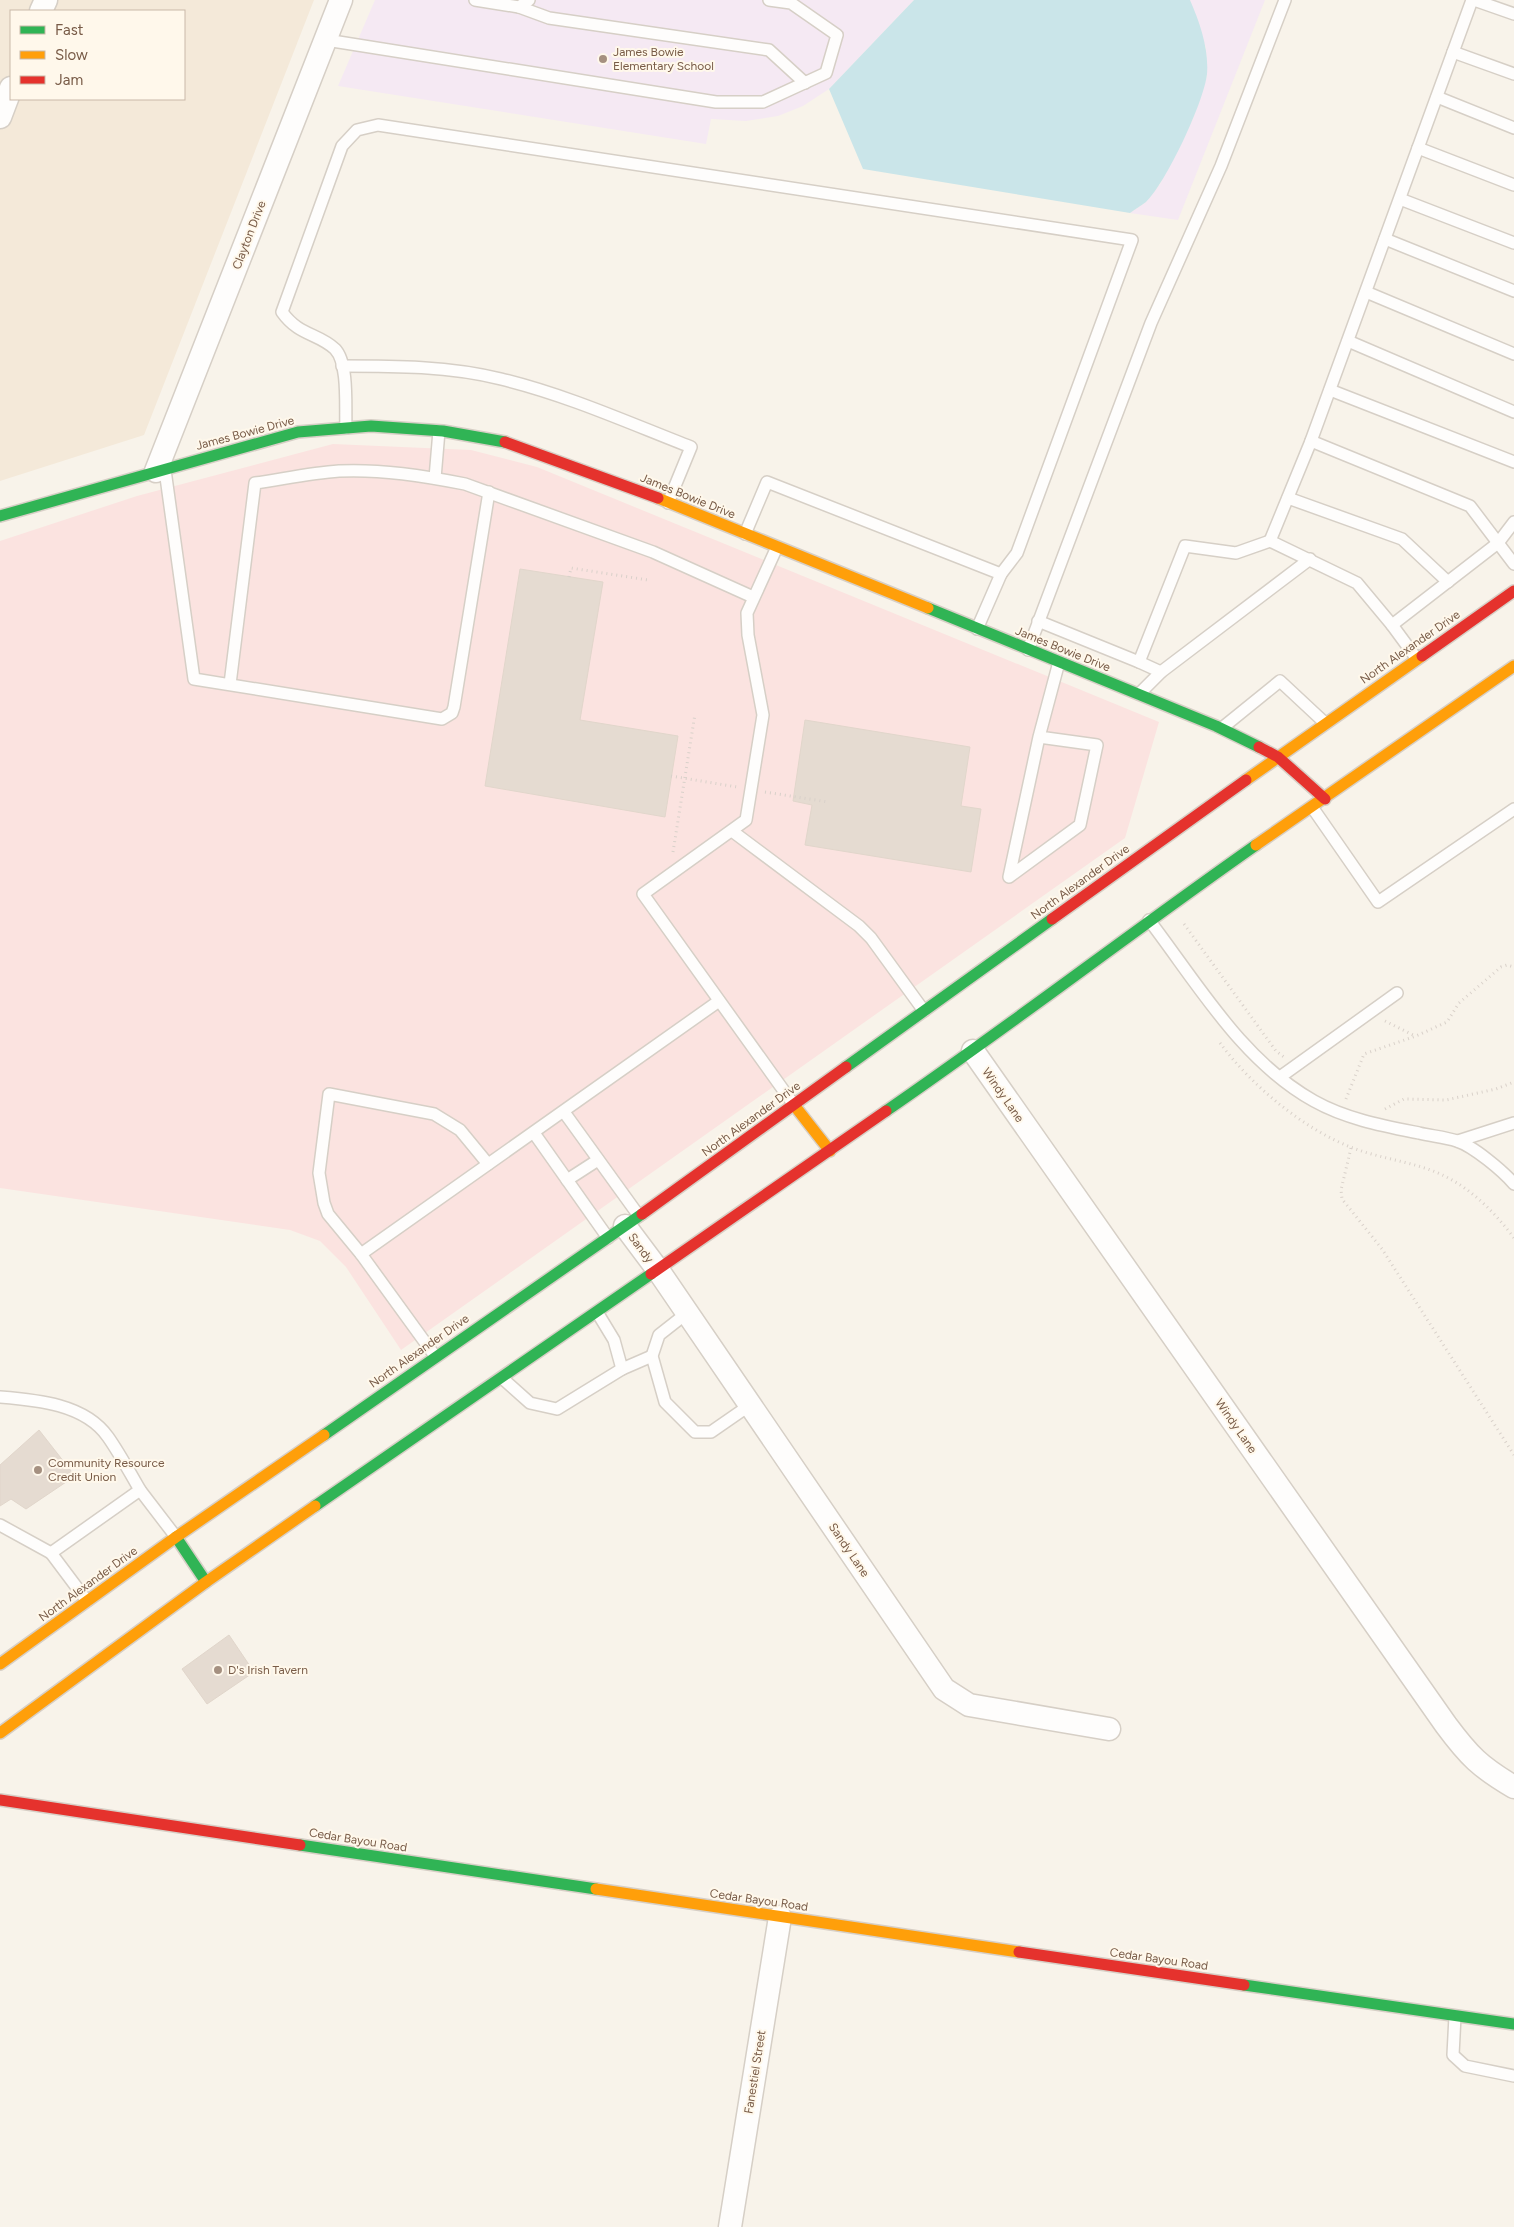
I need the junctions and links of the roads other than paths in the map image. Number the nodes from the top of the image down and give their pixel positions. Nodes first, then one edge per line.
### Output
1 (341, 0) edge
2 (475, 0) edge
3 (529, 0) edge
4 (769, 0) edge
5 (1285, 0) edge
6 (1473, 0) edge
7 (519, 7) junction
8 (1514, 14) edge
9 (326, 40) junction
10 (1453, 52) junction
11 (1514, 74) edge
12 (805, 83) junction
13 (10, 91) edge
14 (1437, 98) junction
15 (0, 117) edge
16 (1514, 128) edge
17 (1418, 148) junction
18 (1514, 185) edge
19 (1400, 199) junction
20 (1385, 238) junction
21 (1514, 243) edge
22 (1514, 291) edge
23 (1366, 292) junction
24 (1348, 341) junction
25 (1514, 354) edge
26 (342, 366) junction
27 (1330, 390) junction
28 (1514, 412) edge
29 (346, 428) junction
30 (439, 431) junction
31 (1311, 441) junction
32 (1514, 462) edge
33 (161, 470) junction
34 (435, 478) junction
35 (489, 492) junction
36 (1288, 498) junction
37 (668, 503) junction
38 (0, 516) edge
39 (1514, 522) edge
40 (745, 534) junction
41 (1270, 541) junction
42 (1498, 544) junction
43 (777, 547) junction
44 (1310, 559) junction
45 (1514, 564) edge
46 (1001, 574) junction
47 (1448, 582) junction
48 (1514, 591) edge
49 (753, 597) junction
50 (1038, 621) junction
51 (1392, 625) junction
52 (977, 629) junction
53 (1028, 650) junction
54 (1417, 659) junction
55 (1059, 662) junction
56 (1138, 662) junction
57 (1514, 666) edge
58 (1161, 672) junction
59 (230, 684) junction
60 (1139, 694) junction
61 (1325, 724) junction
62 (1220, 729) junction
63 (1039, 737) junction
64 (1278, 757) junction
65 (1324, 799) junction
66 (1312, 807) junction
67 (1514, 809) edge
68 (732, 832) junction
69 (1149, 920) junction
70 (1397, 992) dead end
71 (719, 1001) junction
72 (924, 1011) junction
73 (973, 1051) junction
74 (1280, 1078) junction
75 (794, 1105) junction
76 (564, 1112) junction
77 (1514, 1123) edge
78 (534, 1133) junction
79 (1458, 1141) junction
80 (830, 1151) junction
81 (598, 1160) junction
82 (488, 1164) junction
83 (566, 1180) junction
84 (1514, 1184) edge
85 (624, 1227) junction
86 (360, 1254) junction
87 (658, 1270) junction
88 (598, 1312) junction
89 (687, 1312) junction
90 (435, 1356) junction
91 (652, 1356) junction
92 (622, 1369) junction
93 (502, 1378) junction
94 (0, 1397) edge
95 (750, 1405) junction
96 (140, 1490) junction
97 (0, 1525) edge
98 (176, 1537) junction
99 (51, 1553) junction
100 (206, 1582) junction
101 (87, 1601) junction
102 (0, 1664) edge
103 (1108, 1729) dead end
104 (0, 1733) edge
105 (1514, 1787) edge
106 (0, 1800) edge
107 (780, 1917) junction
108 (1455, 2016) junction
109 (1514, 2024) edge
110 (1514, 2076) edge
111 (730, 2227) edge

1 - 9 street, Clayton Drive
2 - 7 lane
3 - 7 lane
4 - 12 lane
5 - 50 lane
6 - 8 lane
6 - 10 lane
7 - 12 lane
9 - 12 lane
9 - 33 street, Clayton Drive
10 - 11 lane
10 - 14 lane
13 - 15 street
14 - 16 lane
14 - 17 lane
17 - 18 lane
17 - 19 lane
19 - 20 lane
19 - 21 lane
20 - 22 lane
20 - 23 lane
23 - 24 lane
23 - 25 lane
24 - 27 lane
24 - 28 lane
26 - 29 lane
26 - 37 lane
26 - 46 lane
27 - 31 lane
27 - 32 lane
29 - 30 main road, James Bowie Drive
29 - 33 main road, James Bowie Drive
30 - 34 lane
30 - 37 main road, James Bowie Drive
31 - 36 lane
31 - 42 lane
33 - 38 main road, James Bowie Drive
33 - 59 lane
34 - 35 lane
34 - 59 lane
35 - 49 lane
35 - 59 lane
36 - 41 lane
36 - 47 lane
37 - 40 main road, James Bowie Drive
39 - 42 lane
40 - 43 main road, James Bowie Drive
40 - 46 lane
41 - 44 lane
41 - 56 lane
42 - 45 lane
42 - 47 lane
43 - 49 lane
43 - 52 main road, James Bowie Drive
44 - 51 lane
44 - 58 lane
46 - 52 lane
47 - 51 lane
48 - 54 main road, North Alexander Drive
49 - 68 lane
50 - 53 lane
50 - 56 lane
51 - 54 lane
52 - 53 main road, James Bowie Drive
53 - 55 main road, James Bowie Drive
54 - 61 main road, North Alexander Drive
55 - 60 main road, James Bowie Drive
55 - 63 lane
56 - 58 lane
57 - 65 main road
58 - 60 lane
60 - 62 main road, James Bowie Drive
61 - 62 lane
61 - 64 main road, North Alexander Drive
62 - 64 main road, James Bowie Drive
63 - 63 lane
64 - 65 main road, James Bowie Drive
64 - 72 main road, North Alexander Drive
65 - 66 main road
66 - 67 lane
66 - 69 main road
68 - 71 lane
68 - 72 lane
69 - 73 main road
69 - 74 lane
70 - 74 lane
71 - 75 lane
71 - 76 lane
72 - 75 main road, North Alexander Drive
73 - 80 main road
73 - 105 street, Windy Lane
74 - 79 lane
75 - 80 main road
75 - 85 main road, North Alexander Drive
76 - 78 lane
76 - 81 lane
77 - 79 lane
78 - 82 lane
78 - 83 lane
79 - 84 lane
80 - 87 main road
81 - 83 lane
81 - 85 lane
82 - 86 lane
82 - 86 lane
83 - 85 lane
85 - 87 street, Sandy
85 - 90 main road, North Alexander Drive
86 - 90 lane
87 - 88 main road
87 - 89 street, Sandy Lane
88 - 92 lane
88 - 93 main road
89 - 91 lane
89 - 95 street, Sandy Lane
90 - 98 main road, North Alexander Drive
91 - 92 lane
91 - 95 lane
92 - 93 lane
93 - 100 main road
94 - 96 lane
95 - 103 street, Sandy Lane
96 - 98 lane
96 - 99 lane
97 - 99 lane
98 - 100 main road
98 - 101 main road, North Alexander Drive
99 - 101 lane
100 - 104 main road
101 - 102 main road, North Alexander Drive
106 - 107 main road, Cedar Bayou Road
107 - 108 main road, Cedar Bayou Road
107 - 111 street, Fanestiel Street
108 - 109 main road, Cedar Bayou Road
108 - 110 lane

